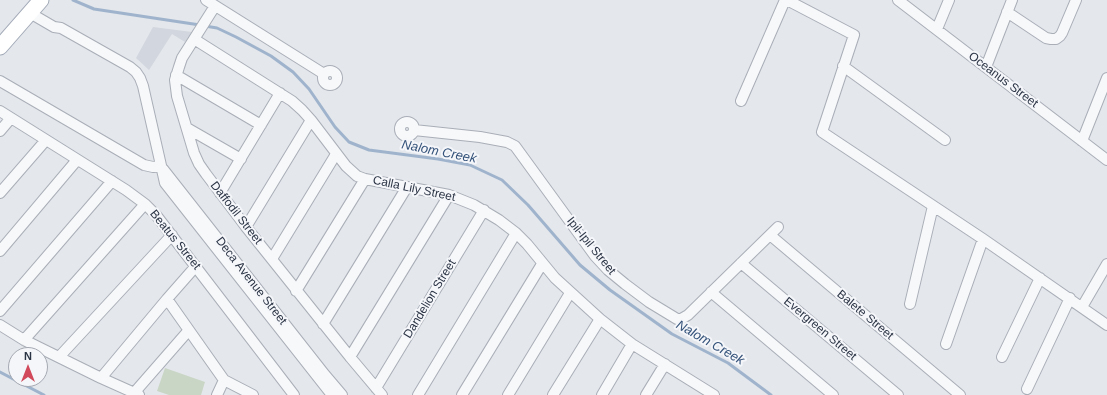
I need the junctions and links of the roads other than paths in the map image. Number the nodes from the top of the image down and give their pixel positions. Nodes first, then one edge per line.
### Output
1 (206, 0) edge
2 (786, 0) edge
3 (898, 0) edge
4 (949, 0) edge
5 (1012, 0) edge
6 (1076, 0) edge
7 (215, 6) junction
8 (35, 7) edge
9 (1007, 12) junction
10 (937, 29) junction
11 (194, 38) junction
12 (0, 47) edge
13 (843, 66) junction
14 (986, 67) junction
15 (324, 74) dead end
16 (176, 75) junction
17 (1107, 78) edge
18 (0, 81) edge
19 (280, 93) junction
20 (741, 101) dead end
21 (0, 111) edge
22 (11, 118) junction
23 (311, 120) junction
24 (261, 124) junction
25 (186, 128) junction
26 (414, 130) dead end
27 (0, 131) edge
28 (46, 140) junction
29 (945, 140) dead end
30 (1082, 141) junction
31 (336, 154) junction
32 (241, 159) junction
33 (77, 160) junction
34 (1107, 160) edge
35 (161, 166) junction
36 (365, 178) junction
37 (112, 182) junction
38 (407, 187) junction
39 (0, 193) edge
40 (220, 193) junction
41 (449, 195) junction
42 (145, 204) junction
43 (933, 206) junction
44 (484, 210) junction
45 (246, 227) junction
46 (778, 227) dead end
47 (516, 233) junction
48 (172, 235) junction
49 (770, 235) junction
50 (983, 239) junction
51 (0, 251) edge
52 (272, 259) junction
53 (741, 263) junction
54 (542, 264) junction
55 (1107, 264) edge
56 (196, 266) junction
57 (1040, 278) junction
58 (296, 291) junction
59 (711, 292) junction
60 (570, 293) junction
61 (1070, 298) junction
62 (167, 299) junction
63 (910, 304) dead end
64 (1082, 307) junction
65 (0, 311) edge
66 (600, 318) junction
67 (323, 324) junction
68 (0, 325) edge
69 (1107, 325) edge
70 (189, 330) junction
71 (24, 340) junction
72 (632, 344) junction
73 (946, 344) dead end
74 (59, 357) junction
75 (350, 357) junction
76 (1002, 357) dead end
77 (665, 364) junction
78 (101, 378) junction
79 (224, 380) junction
80 (327, 383) junction
81 (1027, 388) dead end
82 (379, 391) edge
83 (698, 391) edge
84 (137, 394) edge
85 (217, 395) edge
86 (253, 395) edge
87 (294, 395) edge
88 (332, 395) edge
89 (342, 395) edge
90 (418, 395) edge
91 (462, 395) edge
92 (508, 395) edge
93 (553, 395) edge
94 (602, 395) edge
95 (646, 395) edge
96 (714, 395) edge
97 (833, 395) edge
98 (898, 395) edge
99 (959, 395) edge

1 - 7 street
2 - 13 street
2 - 20 street
3 - 10 street, Oceanus Street
4 - 10 street
5 - 9 street
6 - 9 street
7 - 11 street, Daffodil Street
7 - 15 street
8 - 12 main road
8 - 35 street, Deca Avenue Street
9 - 14 street
10 - 14 street, Oceanus Street
11 - 16 street, Daffodil Street
11 - 19 street, Calla Lily Street
13 - 29 street
13 - 43 street
14 - 30 street, Oceanus Street
16 - 24 street
16 - 25 street, Daffodil Street
17 - 30 street
18 - 35 street
19 - 23 street, Calla Lily Street
19 - 24 street
21 - 22 street, Beatus Street
22 - 27 street
22 - 28 street, Beatus Street
23 - 31 street, Calla Lily Street
23 - 45 street
24 - 32 street
25 - 32 street
25 - 40 street, Daffodil Street
26 - 59 street, Ipil-Ipil Street
28 - 33 street, Beatus Street
28 - 39 street
30 - 34 street, Oceanus Street
31 - 36 street, Calla Lily Street
31 - 52 street
32 - 40 street
33 - 37 street, Beatus Street
33 - 51 street
35 - 80 street, Deca Avenue Street
36 - 38 street, Calla Lily Street
36 - 58 street
37 - 42 street, Beatus Street
37 - 65 street
38 - 41 street, Calla Lily Street
38 - 67 street
40 - 45 street, Daffodil Street
41 - 44 street, Calla Lily Street
41 - 75 street
42 - 48 street, Beatus Street
42 - 71 street
43 - 50 street
43 - 63 street
44 - 47 street, Calla Lily Street
44 - 82 street, Dandelion Street
45 - 52 street, Daffodil Street
46 - 49 street, Ipil-Ipil Street
47 - 54 street, Calla Lily Street
47 - 90 street
48 - 56 street, Beatus Street
48 - 74 street
49 - 53 street, Ipil-Ipil Street
49 - 99 street, Balete Street
50 - 57 street
50 - 73 street
52 - 58 street, Daffodil Street
53 - 59 street, Ipil-Ipil Street
53 - 98 street, Evergreen Street
54 - 60 street, Calla Lily Street
54 - 91 street
55 - 64 street
56 - 62 street
56 - 87 street, Beatus Street
57 - 61 street
57 - 76 street
58 - 67 street, Daffodil Street
59 - 97 street
60 - 66 street, Calla Lily Street
60 - 92 street
61 - 64 street
61 - 81 street
62 - 70 street
62 - 78 street
64 - 69 street
66 - 72 street, Calla Lily Street
66 - 93 street
67 - 75 street, Daffodil Street
68 - 71 street
70 - 79 street
70 - 84 street
71 - 74 street
72 - 77 street, Calla Lily Street
72 - 94 street
74 - 78 street
75 - 82 street, Daffodil Street
77 - 83 street, Calla Lily Street
77 - 95 street
78 - 84 street
79 - 85 street
79 - 86 street
80 - 88 street, Deca Avenue Street
80 - 89 street, Deca Avenue Street
83 - 96 street, Calla Lily Street

